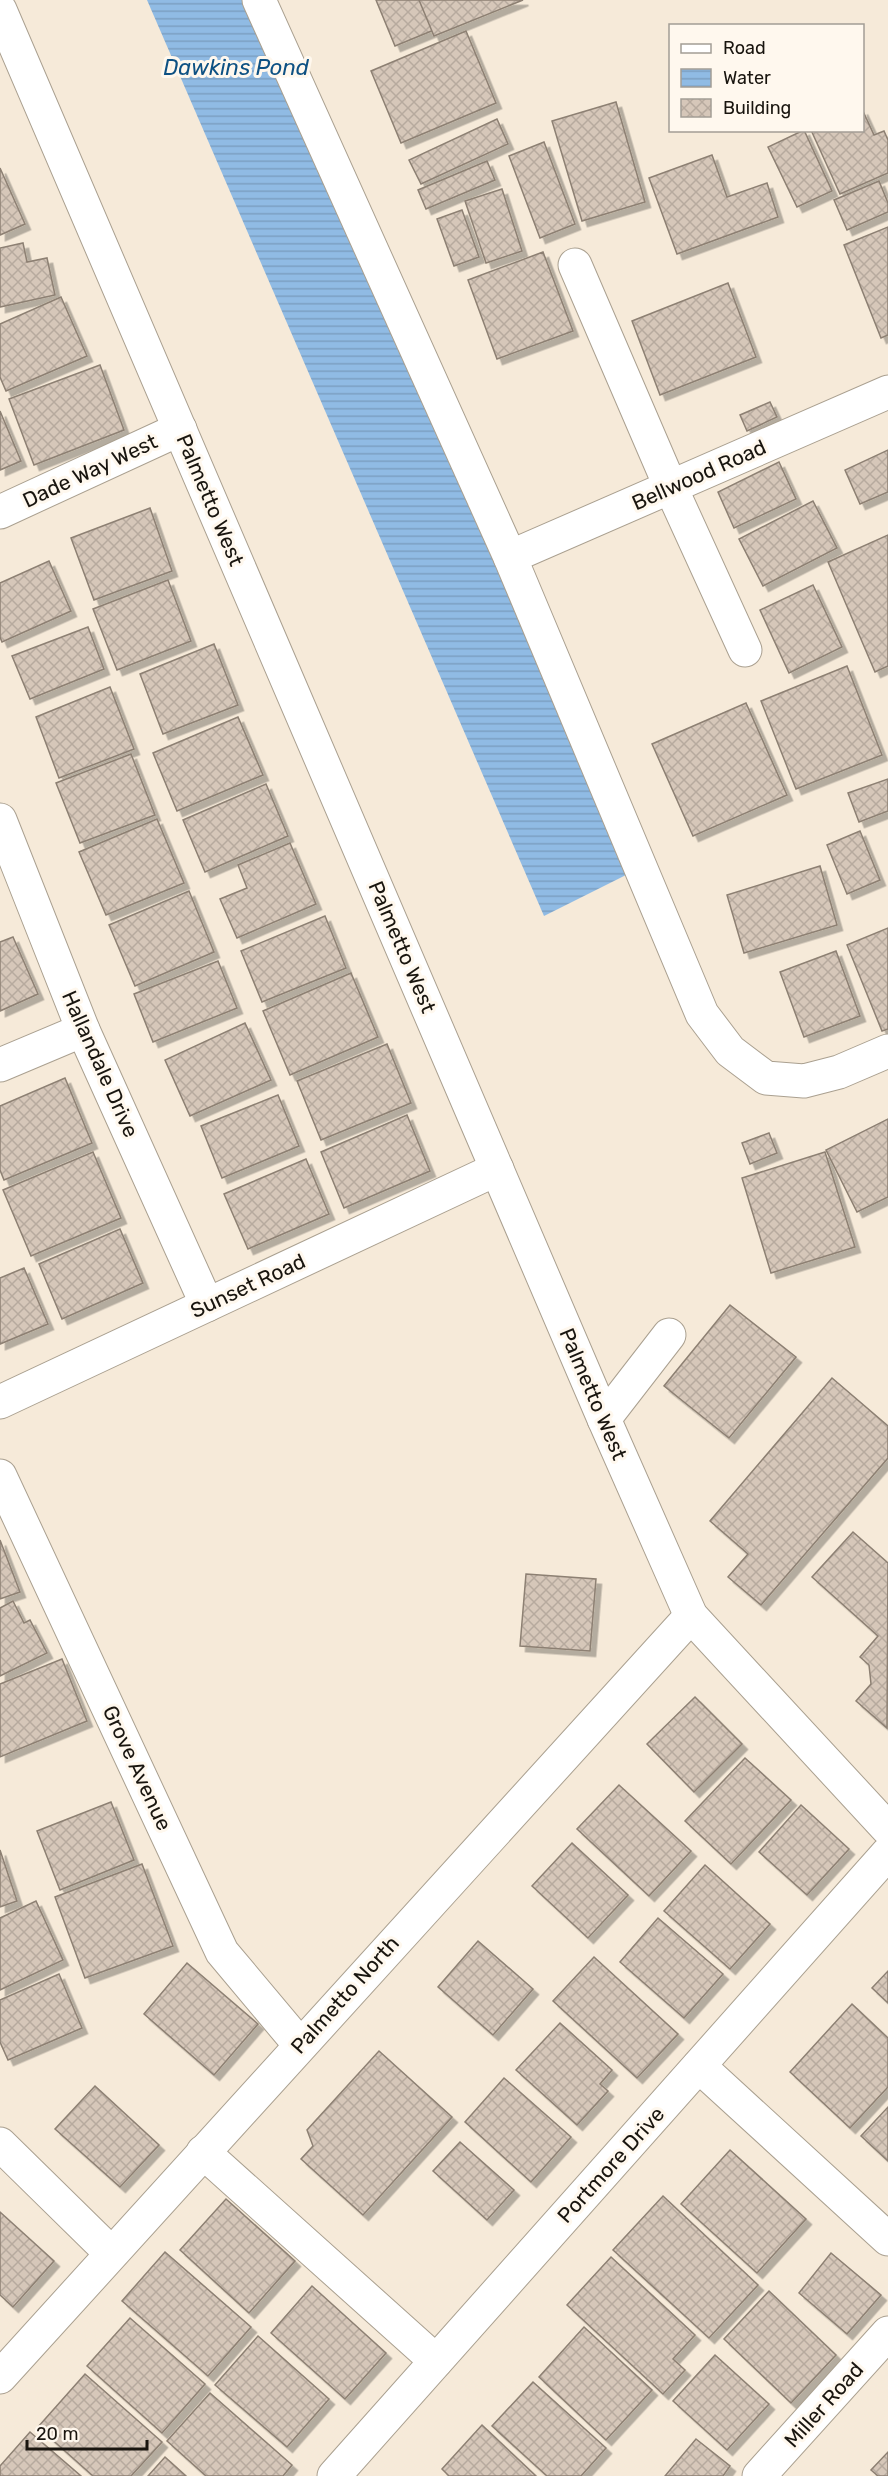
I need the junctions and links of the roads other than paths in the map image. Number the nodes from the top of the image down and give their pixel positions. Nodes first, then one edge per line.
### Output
1 (258, 0) edge
2 (0, 10) edge
3 (574, 264) dead end
4 (888, 392) edge
5 (180, 429) junction
6 (671, 488) junction
7 (0, 512) edge
8 (510, 557) junction
9 (745, 650) dead end
10 (0, 820) edge
11 (82, 1030) junction
12 (888, 1051) edge
13 (0, 1065) edge
14 (497, 1169) junction
15 (207, 1305) junction
16 (669, 1335) dead end
17 (0, 1402) edge
18 (604, 1419) junction
19 (0, 1476) edge
20 (691, 1616) junction
21 (888, 1829) edge
22 (888, 1853) edge
23 (300, 2045) junction
24 (699, 2066) junction
25 (0, 2144) edge
26 (203, 2152) junction
27 (888, 2238) edge
28 (111, 2253) junction
29 (888, 2333) edge
30 (436, 2361) junction
31 (0, 2377) edge
32 (334, 2476) edge
33 (759, 2476) edge

1 - 8 street
2 - 5 street, Palmetto West
3 - 6 street
4 - 6 street, Bellwood Road
5 - 7 street, Dade Way West
5 - 14 street, Palmetto West
6 - 8 street, Bellwood Road
6 - 9 street
8 - 12 street
10 - 11 street, Hallandale Drive
11 - 13 street
11 - 15 street, Hallandale Drive
14 - 15 street, Sunset Road
14 - 18 street, Palmetto West
15 - 17 street, Sunset Road
16 - 18 street
18 - 20 street, Palmetto West
19 - 23 street, Grove Avenue
20 - 21 street, Palmetto West
20 - 23 street, Palmetto North
22 - 24 street, Portmore Drive
23 - 26 street, Palmetto North
24 - 27 street
24 - 30 street, Portmore Drive
25 - 28 street
26 - 28 street, Palmetto North
26 - 30 street
28 - 31 street, Palmetto North
29 - 33 street, Miller Road
30 - 32 street, Portmore Drive

